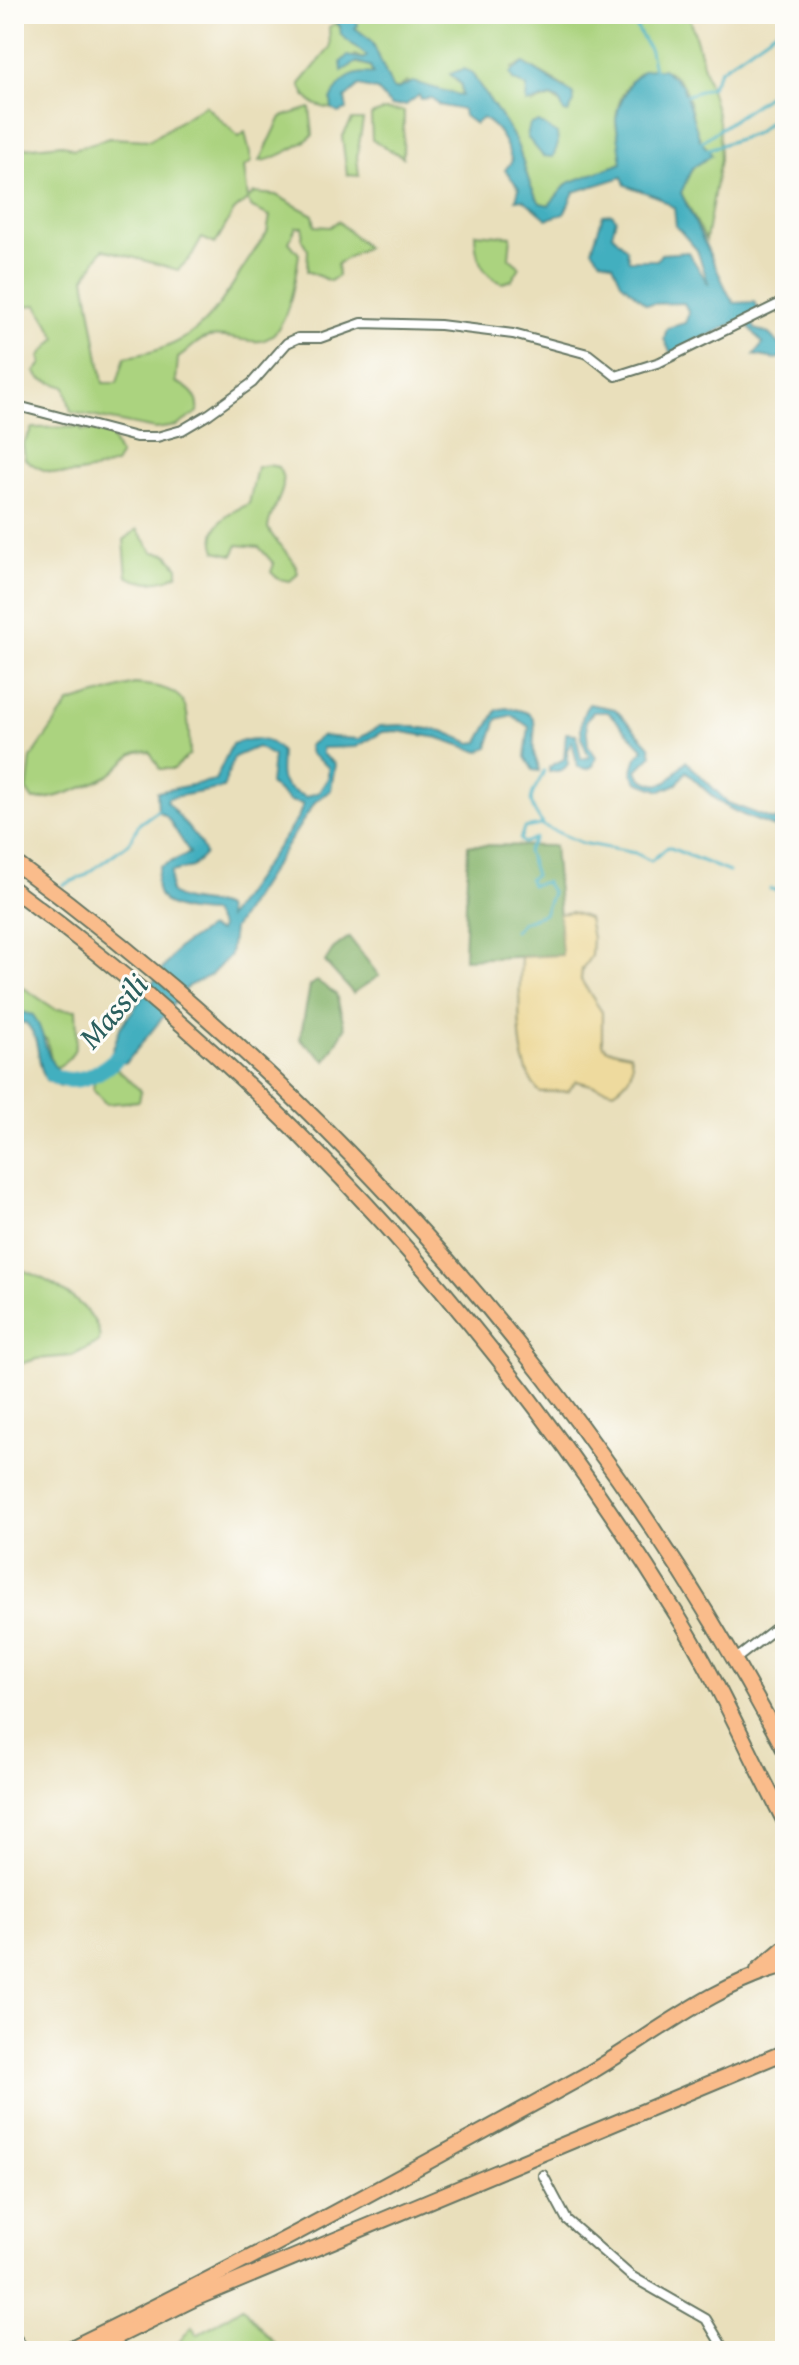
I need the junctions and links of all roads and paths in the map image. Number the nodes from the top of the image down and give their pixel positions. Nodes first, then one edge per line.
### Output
1 (785, 301) edge
2 (14, 405) edge
3 (14, 862) edge
4 (14, 890) edge
5 (785, 1621) edge
6 (736, 1659) junction
7 (785, 1751) edge
8 (785, 1822) edge
9 (785, 1947) edge
10 (785, 1966) edge
11 (747, 1978) junction
12 (785, 2052) edge
13 (543, 2175) dead end
14 (14, 2335) edge
15 (26, 2351) edge
16 (65, 2351) edge
17 (88, 2351) edge
18 (725, 2351) edge

1 - 2 street
3 - 6 highway
4 - 8 highway
5 - 6 street
6 - 7 highway
9 - 11 highway
10 - 11 highway
11 - 16 highway
12 - 17 highway
13 - 18 street
14 - 15 street

